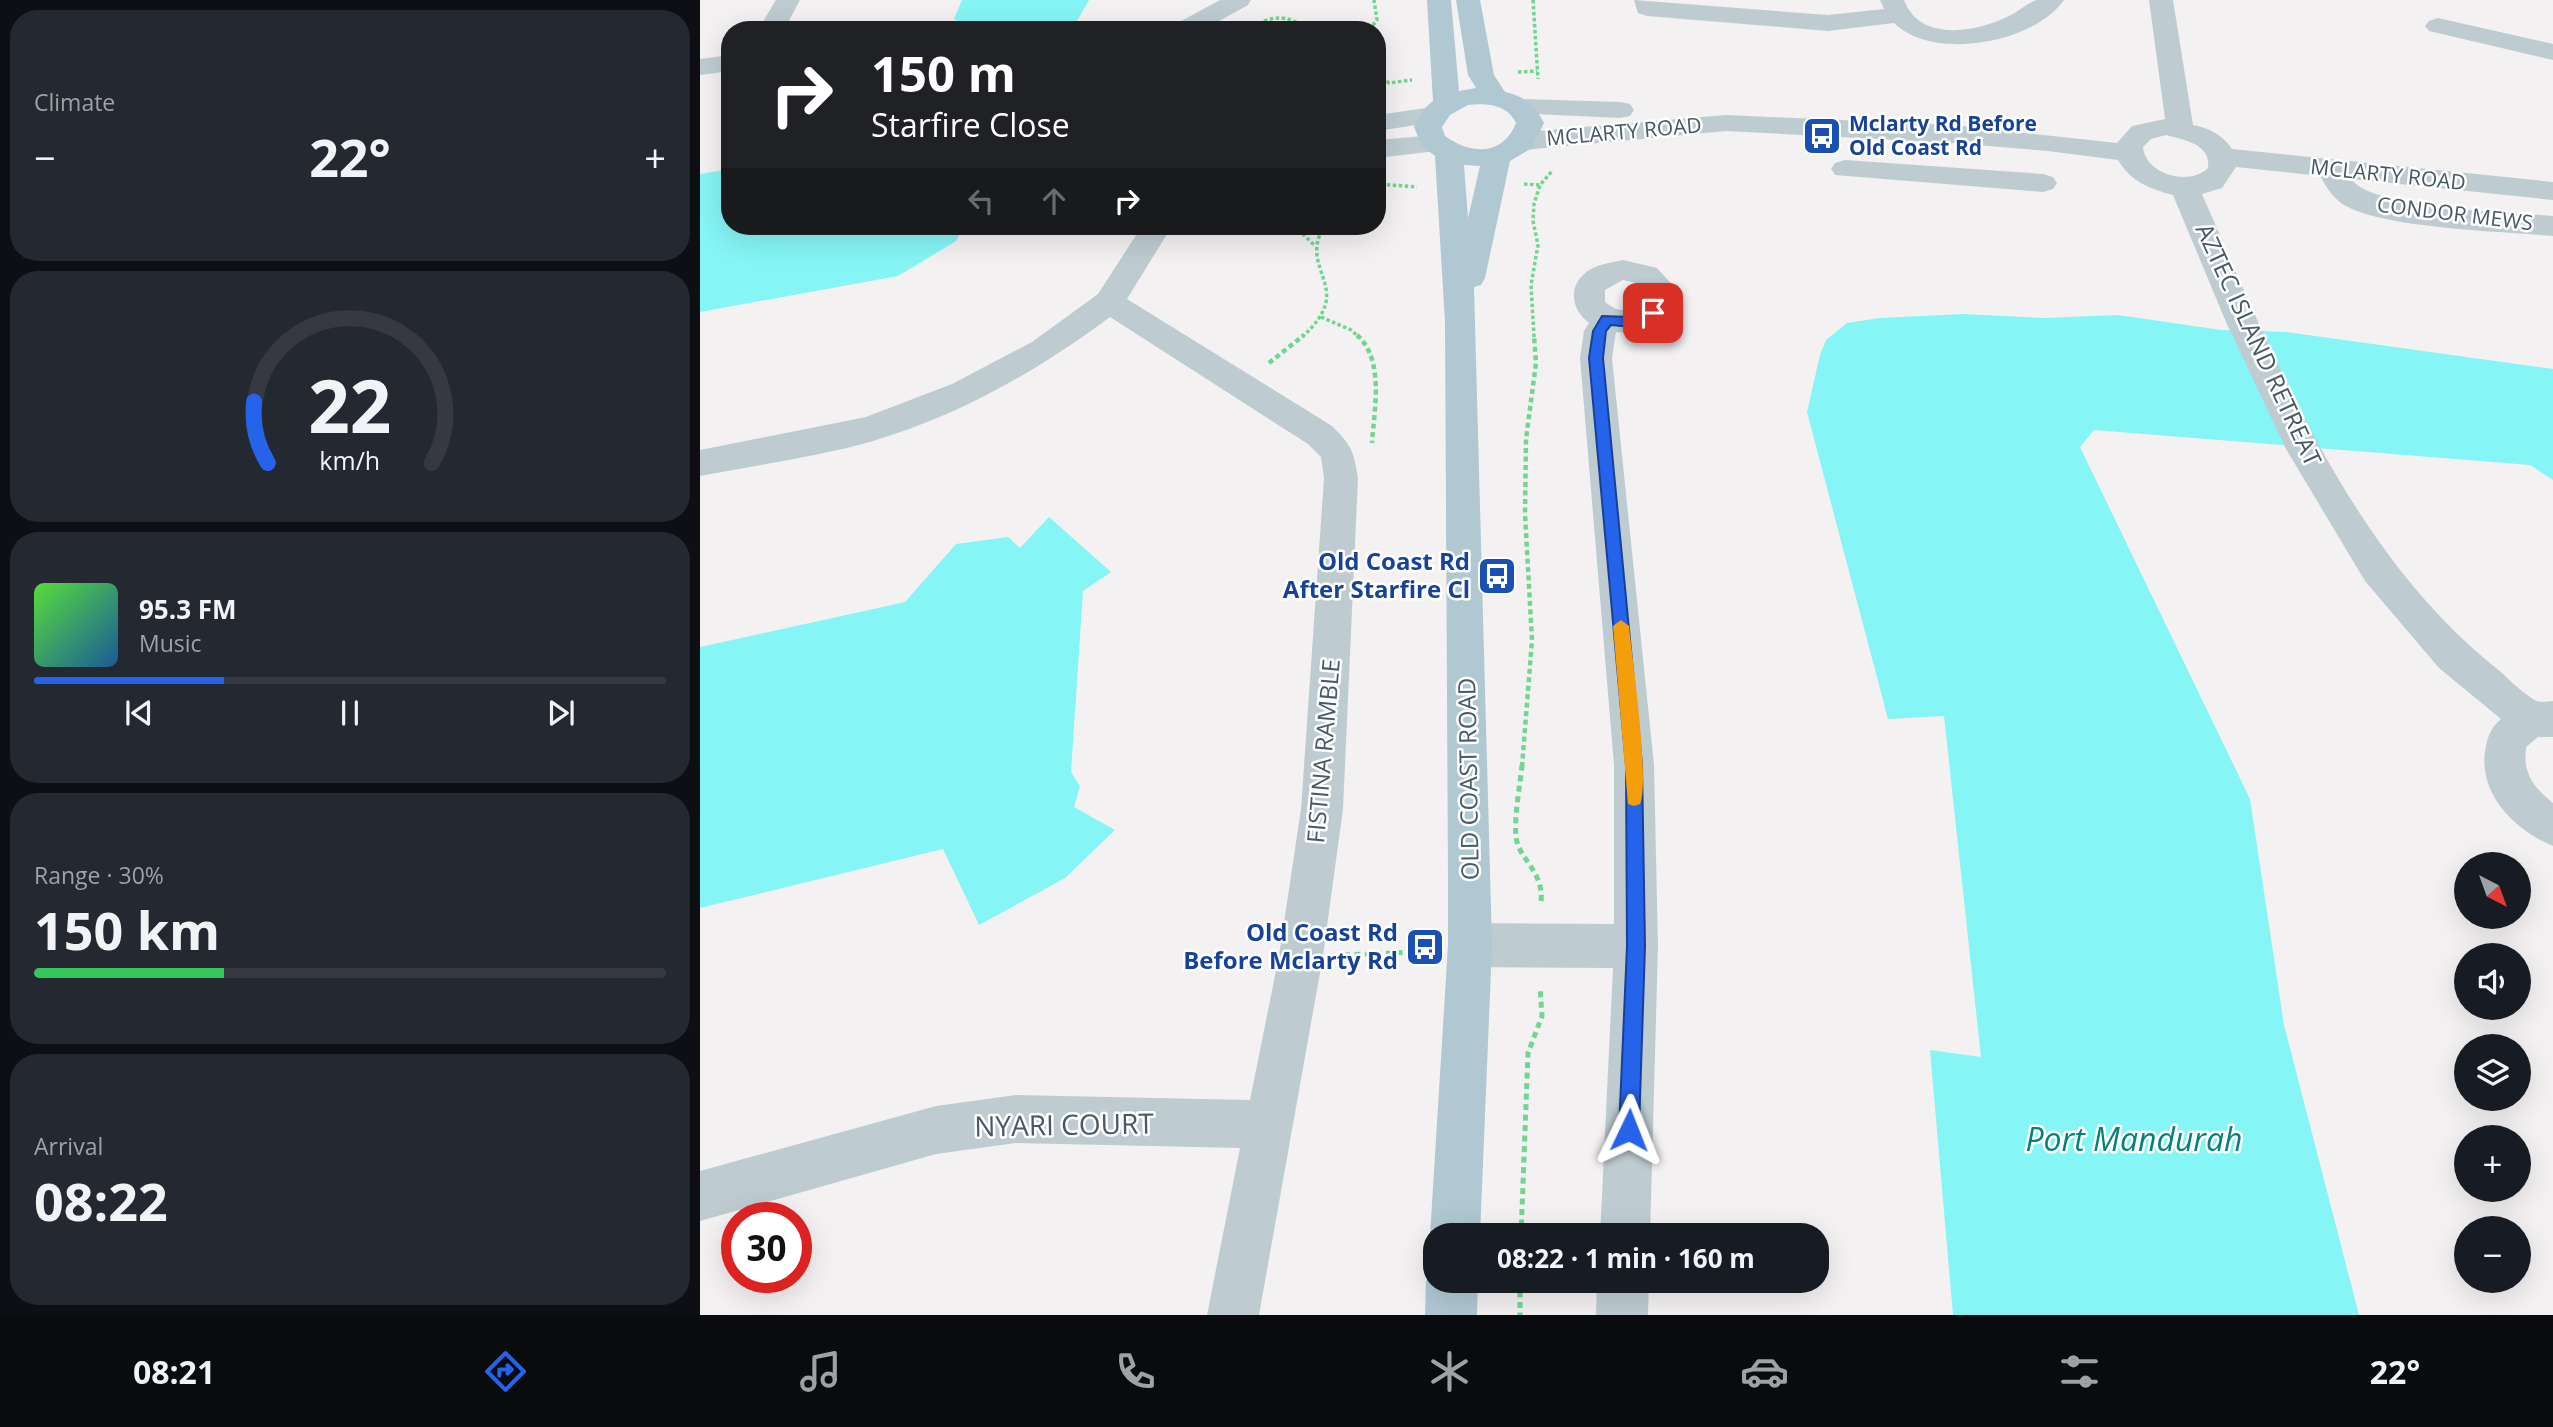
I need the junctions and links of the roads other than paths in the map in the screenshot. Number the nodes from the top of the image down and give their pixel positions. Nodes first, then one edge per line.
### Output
1 (788, 0) edge
2 (1239, 0) edge
3 (1439, 0) edge
4 (1468, 0) edge
5 (1646, 0) edge
6 (2052, 0) edge
7 (2161, 0) edge
8 (1896, 7) edge
9 (776, 21) edge
10 (1200, 21) edge
11 (2438, 26) dead end
12 (2553, 52) edge
13 (721, 64) edge
14 (700, 67) edge
15 (1495, 97) junction
16 (1521, 107) junction
17 (1440, 109) junction
18 (1386, 121) edge
19 (1726, 123) junction
20 (2180, 129) junction
21 (1953, 134) junction
22 (1510, 148) junction
23 (1386, 149) edge
24 (1442, 149) junction
25 (2128, 153) junction
26 (2224, 158) junction
27 (1845, 169) dead end
28 (2331, 169) junction
29 (1954, 178) junction
30 (2043, 183) dead end
31 (2184, 186) junction
32 (2553, 191) edge
33 (2553, 226) edge
34 (1163, 235) edge
35 (1110, 302) junction
36 (1607, 320) dead end
37 (1461, 321) junction
38 (700, 463) edge
39 (2542, 719) edge
40 (2553, 826) edge
41 (1470, 945) junction
42 (1636, 946) junction
43 (1269, 1125) junction
44 (700, 1196) edge
45 (1456, 1223) edge
46 (1625, 1223) edge
47 (1452, 1293) edge
48 (1623, 1293) edge
49 (1233, 1315) edge
50 (1451, 1315) edge
51 (1622, 1315) edge

1 - 9 street
2 - 10 street
3 - 17 main road, OLD COAST ROAD
4 - 15 main road
5 - 8 street
6 - 8 street
7 - 20 street
11 - 12 street
13 - 14 street
15 - 16 main road
15 - 17 main road
16 - 19 street, MCLARTY ROAD
16 - 22 main road, OLD COAST ROAD
17 - 18 street
17 - 24 main road, OLD COAST ROAD
19 - 21 street, MCLARTY ROAD
19 - 22 street, MCLARTY ROAD
20 - 25 street
20 - 26 street
21 - 25 street, MCLARTY ROAD
21 - 29 street
22 - 24 main road
22 - 37 main road, OLD COAST ROAD
23 - 24 street
24 - 37 main road, OLD COAST ROAD
25 - 31 street
26 - 28 street, MCLARTY ROAD
26 - 31 street
27 - 29 street
28 - 32 street, MCLARTY ROAD
28 - 33 street, CONDOR MEWS
29 - 30 street
31 - 39 street, AZTEC ISLAND RETREAT
34 - 35 street
35 - 38 street
35 - 43 street, FISTINA RAMBLE
36 - 42 street
37 - 41 main road, OLD COAST ROAD
39 - 40 street
41 - 42 street
41 - 45 main road, OLD COAST ROAD
42 - 46 street
43 - 44 street, NYARI COURT
43 - 49 street, FISTINA RAMBLE
47 - 50 main road
48 - 51 street

